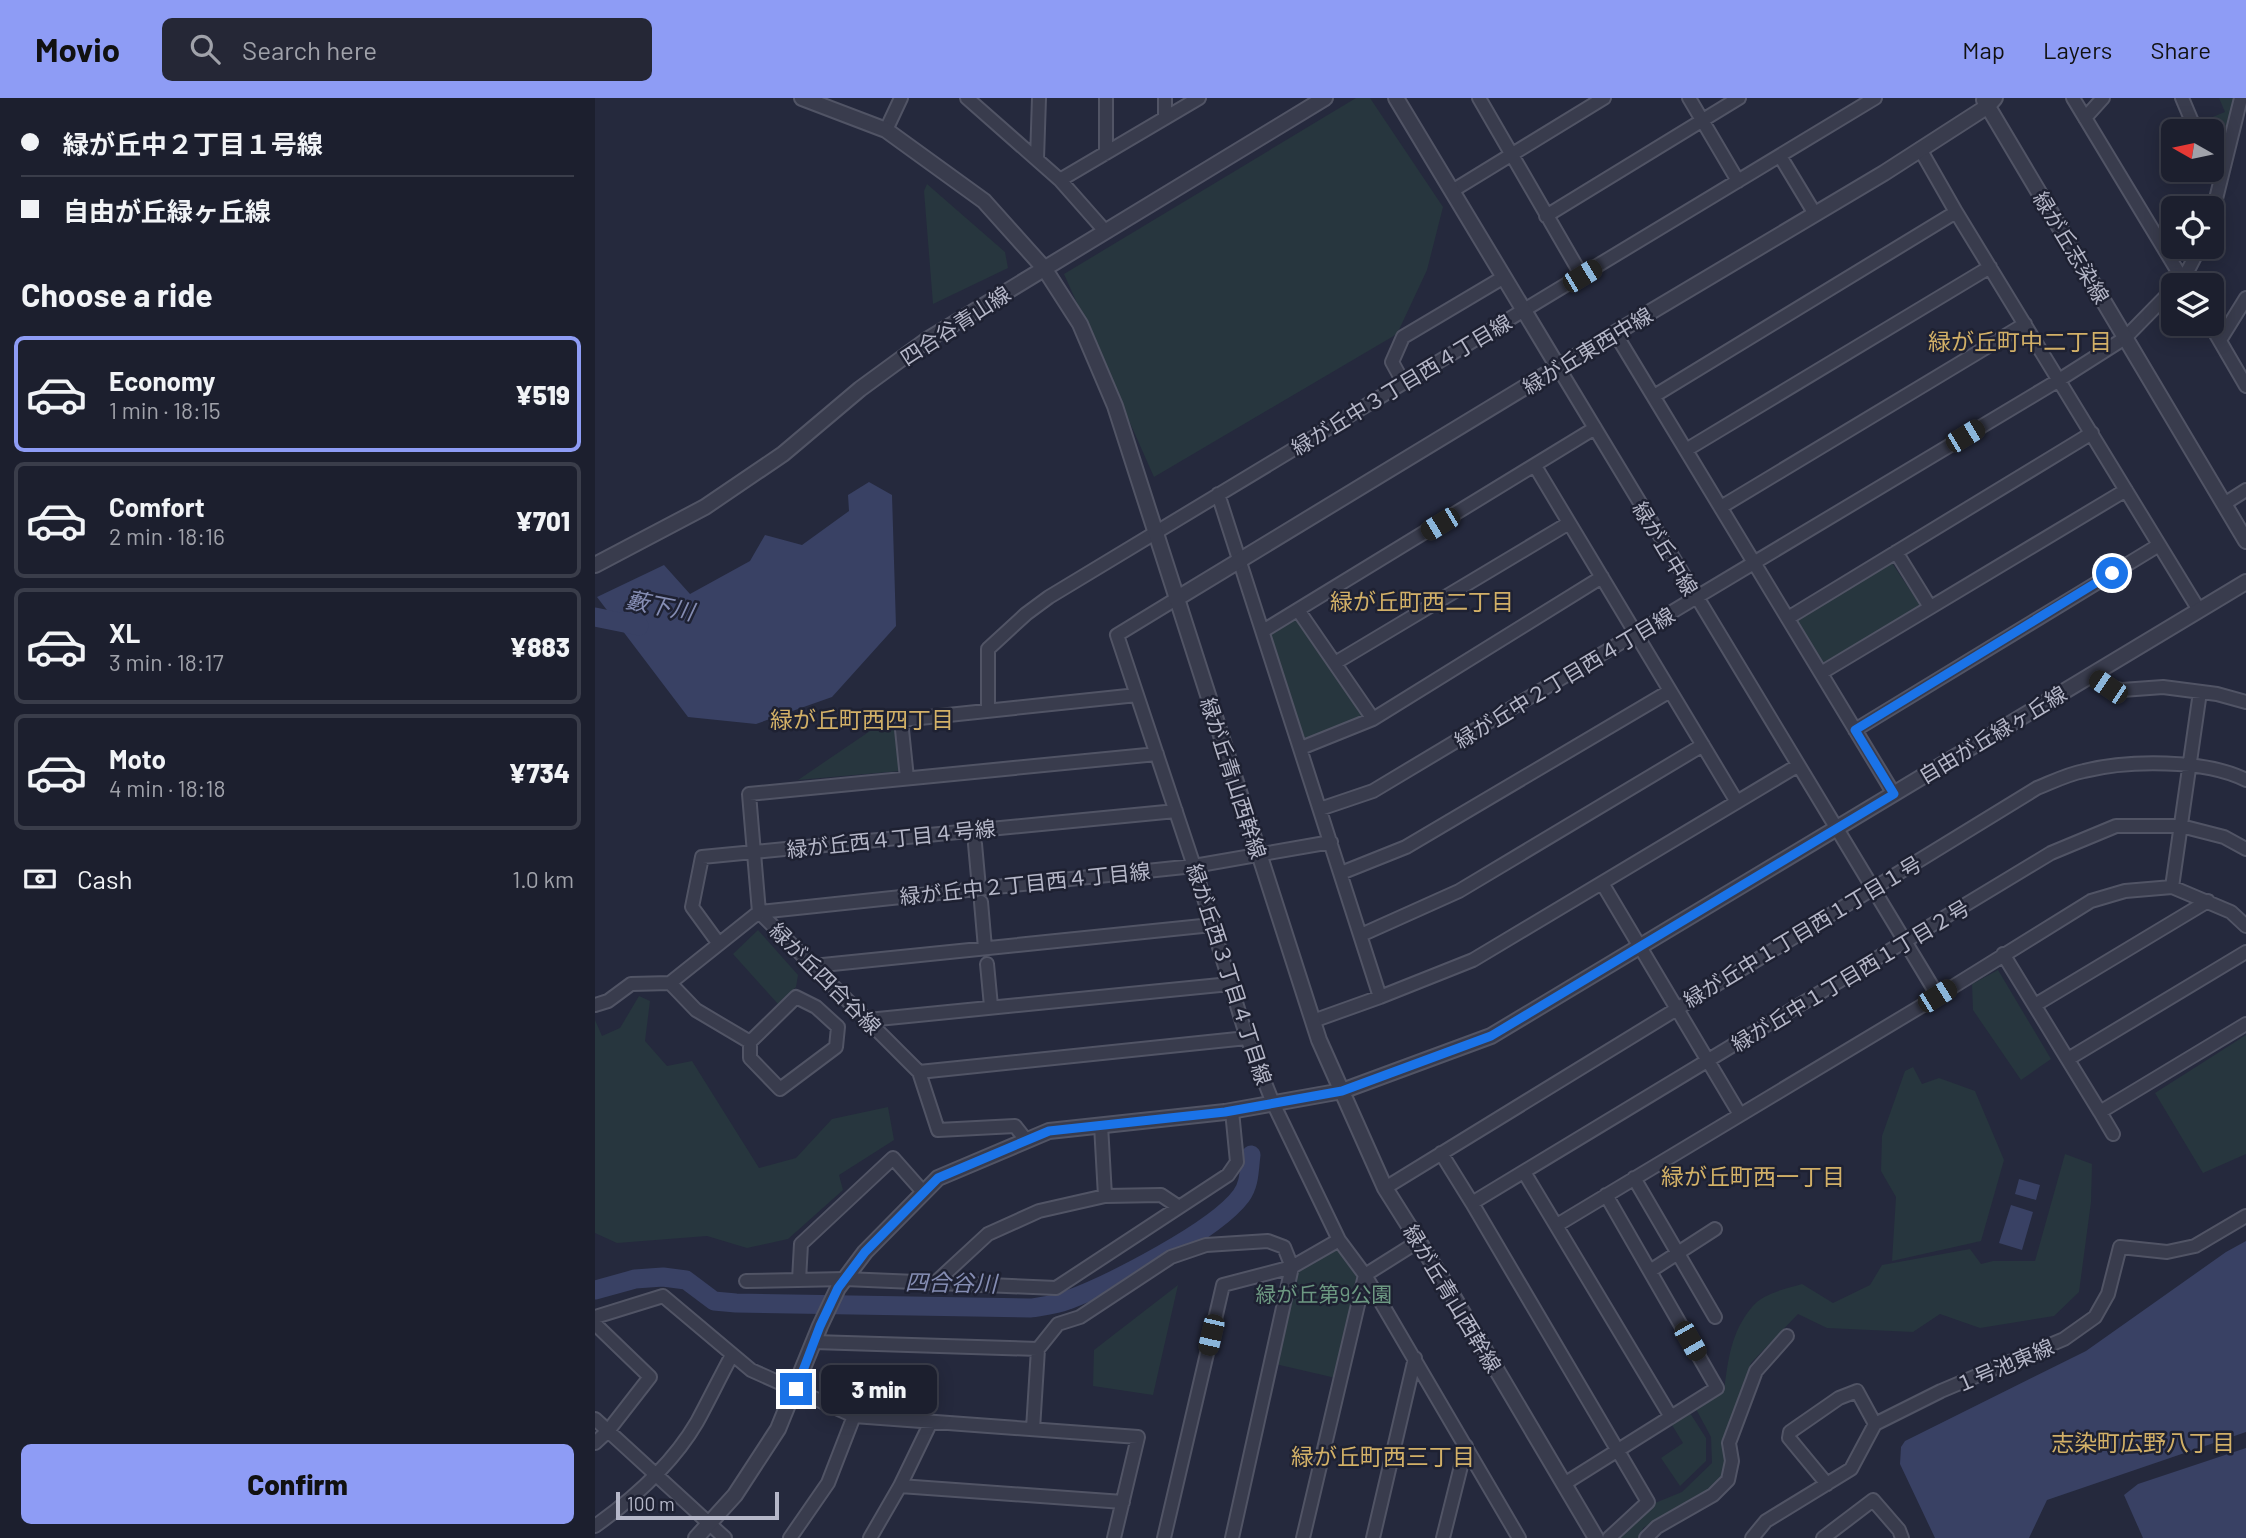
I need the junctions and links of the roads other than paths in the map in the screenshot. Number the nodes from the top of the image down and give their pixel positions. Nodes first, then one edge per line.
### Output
1 (803, 98) edge
2 (901, 98) edge
3 (1039, 98) edge
4 (1106, 98) edge
5 (1165, 98) edge
6 (1199, 98) edge
7 (1324, 98) edge
8 (1396, 98) edge
9 (1479, 98) edge
10 (1604, 98) edge
11 (1689, 98) edge
12 (1739, 98) edge
13 (1875, 98) edge
14 (2073, 98) edge
15 (2103, 98) edge
16 (2182, 98) edge
17 (2241, 98) edge
18 (972, 100) edge
19 (1989, 101) edge
20 (1165, 118) junction
21 (2085, 118) junction
22 (2191, 119) edge
23 (1701, 121) junction
24 (886, 130) junction
25 (1920, 149) junction
26 (1106, 153) junction
27 (1511, 155) junction
28 (1780, 156) junction
29 (1037, 159) junction
30 (1060, 180) junction
31 (1738, 181) junction
32 (2220, 183) joint
33 (1452, 191) junction
34 (2217, 196) edge
35 (1956, 212) junction
36 (1815, 214) junction
37 (1546, 216) junction
38 (1105, 231) junction
39 (1990, 267) junction
40 (1044, 268) junction
41 (2173, 273) edge
42 (1582, 276) junction
43 (1504, 277) junction
44 (2246, 298) edge
45 (2161, 303) edge
46 (1524, 309) junction
47 (2025, 324) junction
48 (1615, 333) junction
49 (2218, 336) edge
50 (2125, 338) junction
51 (2220, 340) junction
52 (1558, 367) junction
53 (2059, 380) junction
54 (1403, 382) junction
55 (2246, 386) edge
56 (1654, 396) junction
57 (1595, 428) junction
58 (2092, 433) junction
59 (1686, 450) junction
60 (1535, 466) junction
61 (2126, 490) junction
62 (2246, 490) edge
63 (1218, 494) junction
64 (2224, 504) junction
65 (1721, 507) junction
66 (1569, 523) junction
67 (1154, 532) junction
68 (2246, 541) edge
69 (2159, 545) junction
70 (1896, 552) junction
71 (1240, 560) junction
72 (1755, 563) junction
73 (595, 565) edge
74 (1602, 577) junction
75 (2246, 582) edge
76 (1696, 598) junction
77 (1176, 599) junction
78 (1930, 607) junction
79 (1298, 610) junction
80 (2199, 610) junction
81 (1788, 618) junction
82 (1263, 631) junction
83 (1636, 634) junction
84 (1335, 663) junction
85 (1821, 673) junction
86 (2089, 675) junction
87 (1670, 691) junction
88 (2200, 692) junction
89 (1137, 695) junction
90 (2246, 702) edge
91 (988, 711) junction
92 (1373, 719) junction
93 (1855, 730) junction
94 (1703, 745) junction
95 (1301, 748) junction
96 (1157, 754) junction
97 (2190, 765) junction
98 (1797, 766) junction
99 (907, 778) junction
100 (2246, 780) edge
101 (1894, 794) junction
102 (1737, 802) junction
103 (1320, 809) junction
104 (1175, 811) junction
105 (2181, 825) junction
106 (1836, 830) junction
107 (1331, 842) junction
108 (975, 844) dead end
109 (2246, 849) edge
110 (754, 852) junction
111 (1259, 855) junction
112 (1194, 866) junction
113 (1341, 873) junction
114 (1602, 883) junction
115 (2172, 887) junction
116 (979, 888) junction
117 (1872, 888) junction
118 (2208, 901) junction
119 (981, 902) dead end
120 (759, 912) junction
121 (1212, 925) junction
122 (2246, 926) edge
123 (1361, 935) junction
124 (1905, 942) junction
125 (719, 944) junction
126 (1641, 947) junction
127 (985, 948) junction
128 (2246, 952) edge
129 (2003, 954) junction
130 (986, 964) dead end
131 (813, 966) junction
132 (670, 983) junction
133 (1230, 984) junction
134 (1937, 996) junction
135 (1381, 997) junction
136 (595, 1005) edge
137 (2035, 1005) junction
138 (991, 1006) junction
139 (1677, 1008) junction
140 (868, 1020) junction
141 (1313, 1021) junction
142 (2246, 1024) edge
143 (1247, 1038) junction
144 (750, 1042) junction
145 (2069, 1059) junction
146 (1709, 1060) junction
147 (919, 1072) junction
148 (1342, 1091) junction
149 (1273, 1103) junction
150 (1232, 1111) junction
151 (2100, 1112) junction
152 (1739, 1114) junction
153 (1101, 1125) junction
154 (2113, 1134) dead end
155 (1026, 1140) junction
156 (1441, 1153) junction
157 (1524, 1172) junction
158 (1634, 1178) junction
159 (1385, 1188) junction
160 (924, 1193) junction
161 (1606, 1195) junction
162 (1105, 1196) junction
163 (1472, 1203) junction
164 (1179, 1208) junction
165 (2246, 1216) edge
166 (1557, 1225) junction
167 (1715, 1229) dead end
168 (1339, 1240) junction
169 (1419, 1241) junction
170 (1678, 1253) junction
171 (1292, 1267) junction
172 (1650, 1271) junction
173 (1365, 1275) junction
174 (799, 1280) junction
175 (745, 1281) dead end
176 (842, 1283) junction
177 (935, 1283) junction
178 (595, 1317) edge
179 (1715, 1317) dead end
180 (595, 1324) edge
181 (1787, 1336) dead end
182 (814, 1342) junction
183 (1038, 1349) junction
184 (732, 1355) junction
185 (1415, 1358) junction
186 (796, 1389) junction
187 (854, 1416) junction
188 (1671, 1417) junction
189 (595, 1419) edge
190 (930, 1422) junction
191 (1875, 1424) junction
192 (1033, 1429) junction
193 (608, 1431) junction
194 (595, 1443) edge
195 (1466, 1446) junction
196 (1618, 1451) junction
197 (657, 1473) junction
198 (1564, 1484) junction
199 (1827, 1484) junction
200 (900, 1486) junction
201 (1123, 1502) junction
202 (710, 1524) junction
203 (595, 1526) edge
204 (696, 1538) edge
205 (725, 1538) edge
206 (790, 1538) edge
207 (870, 1538) edge
208 (1114, 1538) edge
209 (1164, 1538) edge
210 (1232, 1538) edge
211 (1303, 1538) edge
212 (1373, 1538) edge
213 (1443, 1538) edge
214 (1519, 1538) edge
215 (1596, 1538) edge
216 (1609, 1538) edge
217 (1646, 1538) edge
218 (1752, 1538) edge
219 (1823, 1538) edge
220 (1902, 1538) edge

1 - 24 street, 緑が丘青山西幹線
2 - 24 street
3 - 29 street
4 - 26 street
5 - 20 street
6 - 20 street
7 - 38 street, 四合谷青山線
8 - 33 street, 緑が丘中線
9 - 27 street
10 - 27 street
11 - 23 street
12 - 23 street
13 - 28 street, 緑が丘中３丁目西４丁目線
14 - 21 street
15 - 21 street
16 - 22 street
17 - 32 street
18 - 29 street
19 - 25 street, 緑が丘東西中線
19 - 50 street, 緑が丘志染線
20 - 26 street
21 - 41 street
23 - 31 street
23 - 37 street
24 - 40 street, 緑が丘青山西幹線
25 - 35 street
25 - 36 street, 緑が丘東西中線
26 - 30 street
27 - 33 street
27 - 37 street
28 - 31 street, 緑が丘中３丁目西４丁目線
28 - 36 street
29 - 30 street
30 - 38 street
31 - 42 street, 緑が丘中３丁目西４丁目線
32 - 34 street
33 - 43 street, 緑が丘中線
35 - 39 street
35 - 56 street
36 - 48 street, 緑が丘東西中線
37 - 42 street
38 - 40 street, 四合谷青山線
39 - 47 street
39 - 59 street
40 - 67 street, 緑が丘青山西幹線
40 - 73 street, 四合谷青山線
42 - 46 street, 緑が丘中３丁目西４丁目線
43 - 46 street, 緑が丘中線
43 - 54 street
44 - 51 street
45 - 50 street, 緑が丘中２丁目西４丁目線
46 - 52 street, 緑が丘中線
46 - 54 street, 緑が丘中３丁目西４丁目線
47 - 53 street
47 - 65 street
48 - 52 street, 緑が丘東西中線
48 - 56 street
49 - 51 street
50 - 53 street, 緑が丘中２丁目西４丁目線
50 - 64 street, 緑が丘志染線
51 - 55 street
52 - 57 street, 緑が丘中線
52 - 71 street, 緑が丘東西中線
53 - 58 street
53 - 72 street, 緑が丘中２丁目西４丁目線
54 - 63 street, 緑が丘中３丁目西４丁目線
56 - 59 street
57 - 60 street
57 - 76 street, 緑が丘中線
58 - 61 street
58 - 70 street
59 - 65 street
60 - 66 street
60 - 79 street
61 - 69 street
61 - 78 street
62 - 64 street
63 - 67 street, 緑が丘中３丁目西４丁目線
63 - 71 street
64 - 68 street, 緑が丘志染線
65 - 72 street
66 - 74 street
66 - 84 street
67 - 77 street, 緑が丘青山西幹線
67 - 91 street, 緑が丘中３丁目西４丁目線
69 - 80 street
69 - 93 street
70 - 78 street
70 - 81 street
71 - 77 street, 緑が丘東西中線
71 - 82 street
72 - 76 street, 緑が丘中２丁目西４丁目線
72 - 81 street
74 - 83 street
74 - 92 street
75 - 80 street, 自由が丘緑ヶ丘線
76 - 83 street, 緑が丘中２丁目西４丁目線
76 - 98 street, 緑が丘中線
77 - 89 street, 緑が丘西３丁目４丁目線
77 - 111 street, 緑が丘青山西幹線
78 - 85 street
79 - 82 street
79 - 84 street
80 - 86 street, 自由が丘緑ヶ丘線
81 - 85 street
82 - 95 street
83 - 87 street
83 - 103 street, 緑が丘中２丁目西４丁目線
84 - 92 street
85 - 93 street
86 - 88 street
86 - 101 street, 自由が丘緑ヶ丘線
87 - 94 street
87 - 113 street
88 - 90 street
88 - 97 street
89 - 91 street
89 - 96 street, 緑が丘西３丁目４丁目線
91 - 99 street
92 - 95 street
93 - 101 street
94 - 102 street
94 - 123 street
95 - 103 street
96 - 99 street
96 - 104 street, 緑が丘西３丁目４丁目線
97 - 100 street, 緑が丘中１丁目西１丁目１号
97 - 105 street
97 - 117 street, 緑が丘中１丁目西１丁目１号
98 - 102 street
98 - 106 street, 緑が丘中線
99 - 110 street
101 - 106 street, 自由が丘緑ヶ丘線
102 - 114 street
103 - 107 street
104 - 110 street, 緑が丘西４丁目４号線
104 - 112 street, 緑が丘西３丁目４丁目線
105 - 109 street, 緑が丘中１丁目西１丁目２号
105 - 115 street
105 - 124 street, 緑が丘中１丁目西１丁目２号
106 - 117 street, 緑が丘中線
106 - 126 street, 自由が丘緑ヶ丘線
107 - 111 street, 緑が丘中２丁目西４丁目線
107 - 113 street
108 - 116 street
110 - 120 street
110 - 125 street, 緑が丘西４丁目４号線
111 - 112 street, 緑が丘中２丁目西４丁目線
111 - 141 street, 緑が丘青山西幹線
112 - 116 street, 緑が丘中２丁目西４丁目線
112 - 121 street, 緑が丘西３丁目４丁目線
113 - 123 street
114 - 126 street
114 - 135 street
115 - 118 street
115 - 129 street
116 - 120 street, 緑が丘中２丁目西４丁目線
117 - 124 street, 緑が丘中線
117 - 139 street, 緑が丘中１丁目西１丁目１号
118 - 122 street
118 - 137 street
119 - 127 street
120 - 125 street, 緑が丘四合谷線
120 - 131 street, 緑が丘四合谷線
121 - 127 street
121 - 133 street, 緑が丘西３丁目４丁目線
123 - 135 street
124 - 134 street, 緑が丘中線
124 - 146 street, 緑が丘中１丁目西１丁目２号
125 - 132 street, 緑が丘四合谷線
126 - 139 street
126 - 148 street, 自由が丘緑ヶ丘線
127 - 131 street
128 - 145 street
129 - 134 street
129 - 137 street
130 - 138 street
131 - 140 street, 緑が丘四合谷線
132 - 136 street
132 - 144 street
133 - 138 street
133 - 143 street, 緑が丘西３丁目４丁目線
134 - 152 street
135 - 141 street
137 - 145 street
138 - 140 street
139 - 146 street
139 - 156 street, 緑が丘中１丁目西１丁目１号
140 - 147 street, 緑が丘四合谷線
141 - 148 street, 緑が丘青山西幹線
142 - 151 street
143 - 147 street
143 - 149 street, 緑が丘西３丁目４丁目線
144 - 144 street
145 - 151 street
146 - 152 street
146 - 157 street, 緑が丘中１丁目西１丁目２号
147 - 155 street, 緑が丘四合谷線
148 - 149 street, 自由が丘緑ヶ丘線
148 - 159 street, 緑が丘青山西幹線
149 - 150 street, 自由が丘緑ヶ丘線
149 - 168 street, 緑が丘西３丁目４丁目線
150 - 153 street, 自由が丘緑ヶ丘線
150 - 164 street
151 - 154 street
152 - 158 street
153 - 155 street, 自由が丘緑ヶ丘線
153 - 162 street
155 - 160 street, 自由が丘緑ヶ丘線
156 - 159 street, 緑が丘中１丁目西１丁目１号
156 - 163 street
157 - 163 street, 緑が丘中１丁目西１丁目２号
157 - 166 street
158 - 161 street
158 - 170 street
159 - 169 street, 緑が丘青山西幹線
160 - 174 street
160 - 176 street, 自由が丘緑ヶ丘線
161 - 166 street
161 - 172 street
162 - 164 street
162 - 177 street
163 - 196 street
164 - 177 street
165 - 191 street, １号池東線
166 - 188 street
167 - 170 street
168 - 171 street
168 - 173 street, 緑が丘西３丁目４丁目線
169 - 173 street
169 - 198 street, 緑が丘青山西幹線
170 - 172 street
170 - 179 street
171 - 183 street
171 - 209 street
171 - 210 street
172 - 188 street
173 - 185 street, 緑が丘西３丁目４丁目線
173 - 211 street
174 - 175 street
174 - 176 street
176 - 177 street
176 - 182 street, 自由が丘緑ヶ丘線
178 - 184 street
180 - 193 street
181 - 217 street
182 - 183 street
182 - 186 street, 自由が丘緑ヶ丘線
183 - 192 street
184 - 186 street
184 - 197 street
185 - 195 street, 緑が丘西３丁目４丁目線
185 - 212 street
186 - 187 street
186 - 202 street, 自由が丘緑ヶ丘線
187 - 190 street
187 - 206 street
188 - 196 street
189 - 193 street
190 - 192 street
190 - 200 street
191 - 199 street
191 - 199 street
192 - 201 street
193 - 194 street
193 - 197 street
195 - 213 street
195 - 214 street, 緑が丘西３丁目４丁目線
196 - 198 street
196 - 216 street
197 - 202 street
197 - 203 street
198 - 215 street, 緑が丘青山西幹線
199 - 218 street
200 - 201 street
200 - 207 street
201 - 208 street
202 - 204 street, 自由が丘緑ヶ丘線
202 - 205 street
219 - 220 street

